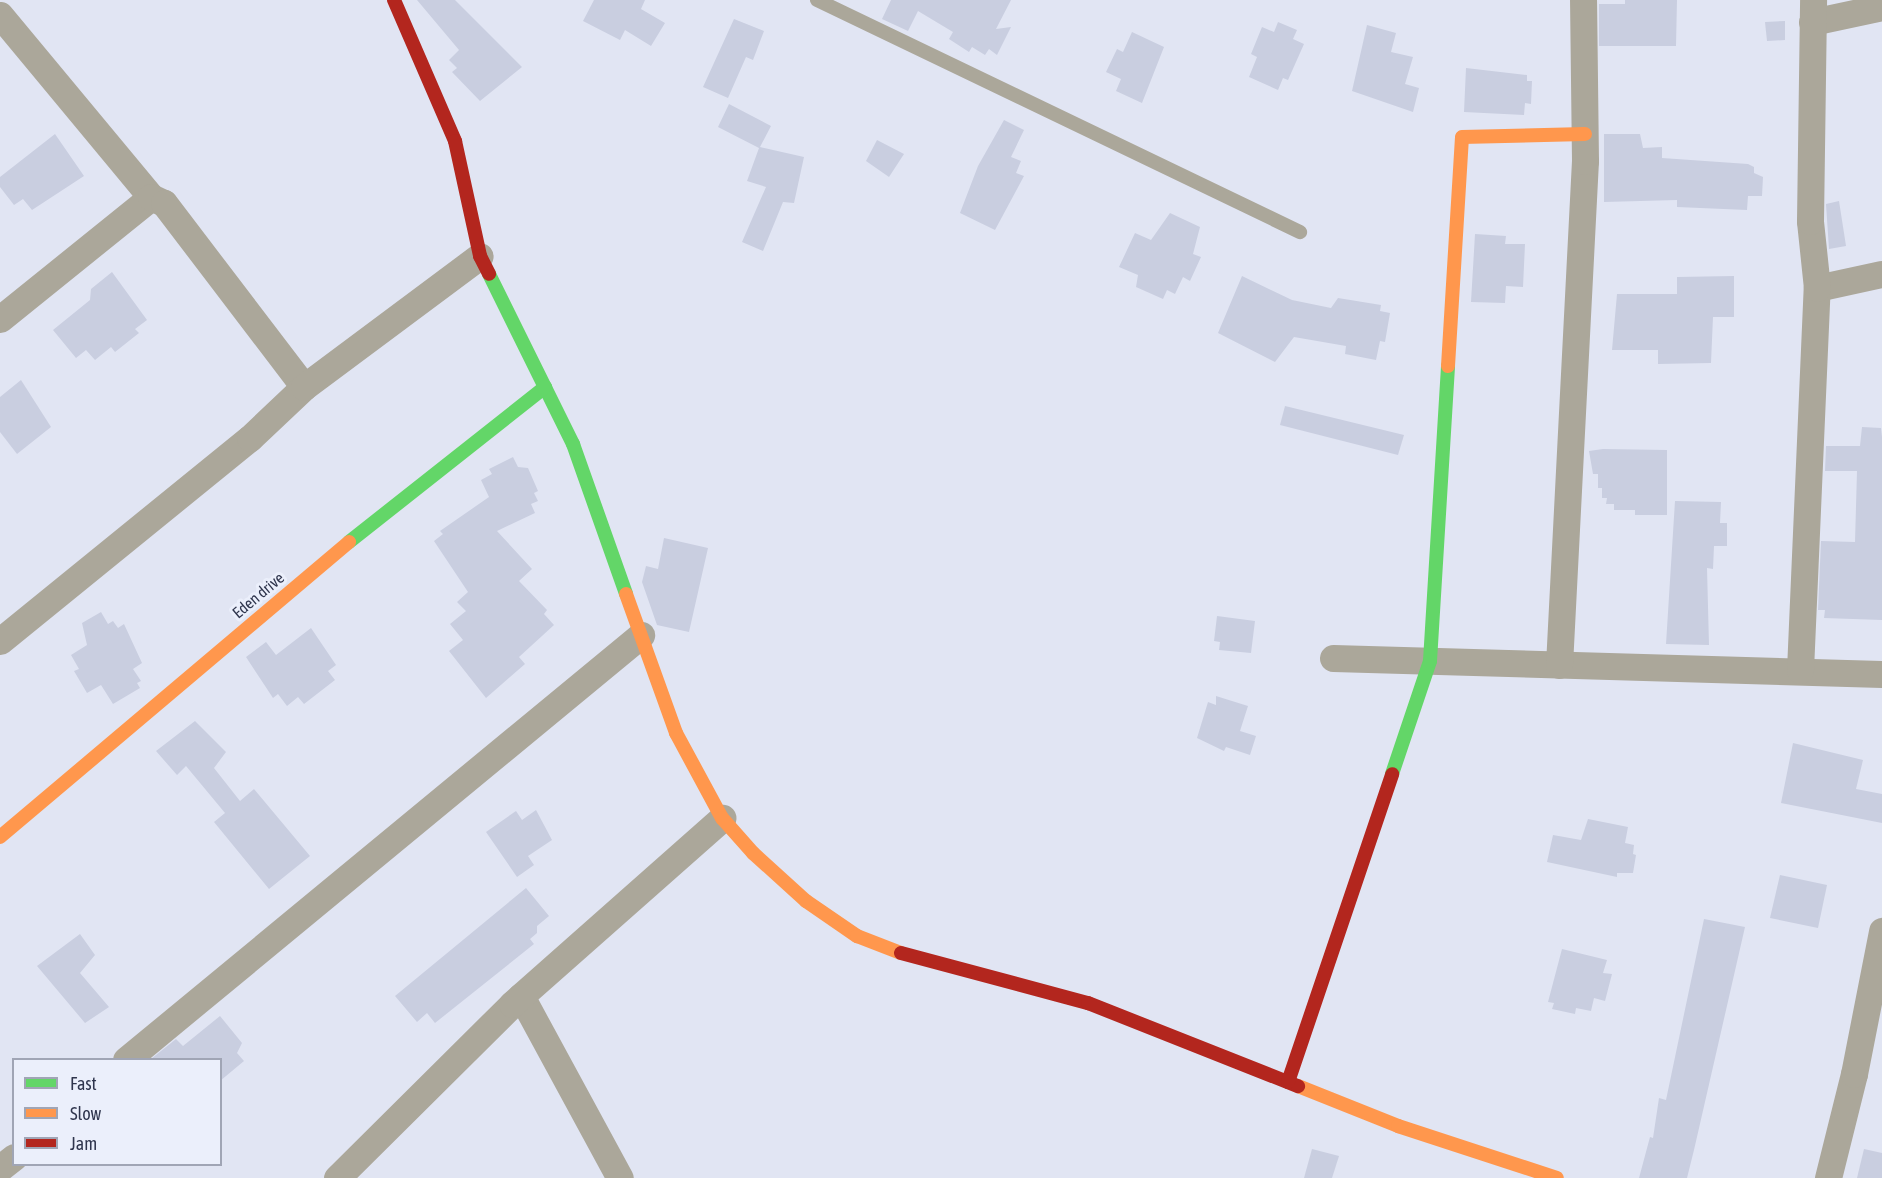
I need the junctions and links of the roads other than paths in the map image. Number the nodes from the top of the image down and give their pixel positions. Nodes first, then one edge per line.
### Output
1 (394, 0) edge
2 (817, 0) edge
3 (1583, 0) edge
4 (1882, 7) edge
5 (1813, 11) edge
6 (0, 15) edge
7 (1585, 134) junction
8 (151, 196) junction
9 (1300, 232) dead end
10 (480, 256) junction
11 (1882, 274) edge
12 (1817, 288) junction
13 (0, 319) edge
14 (304, 387) junction
15 (545, 387) junction
16 (641, 635) junction
17 (0, 641) edge
18 (1333, 658) dead end
19 (1430, 661) junction
20 (1559, 665) junction
21 (1800, 670) junction
22 (1882, 674) edge
23 (722, 818) junction
24 (0, 837) edge
25 (1882, 931) edge
26 (521, 996) junction
27 (127, 1058) edge
28 (1288, 1082) junction
29 (12, 1159) edge
30 (0, 1168) edge
31 (1517, 1171) edge
32 (337, 1178) edge
33 (620, 1178) edge
34 (1557, 1178) edge
35 (1828, 1178) edge

1 - 10 street
2 - 9 lane
3 - 7 street
4 - 5 street
5 - 12 street
6 - 8 street
7 - 19 street
7 - 20 street
8 - 13 street
8 - 14 street
10 - 14 street
10 - 15 street
11 - 12 street
12 - 21 street
14 - 17 street
15 - 16 street
15 - 24 street, Eden drive
16 - 23 street
16 - 27 street
18 - 19 street
19 - 20 street
19 - 28 street
20 - 21 street
21 - 22 street
23 - 26 street
23 - 28 street
25 - 35 street
26 - 32 street
26 - 33 street
28 - 31 street
29 - 30 street
31 - 34 street

